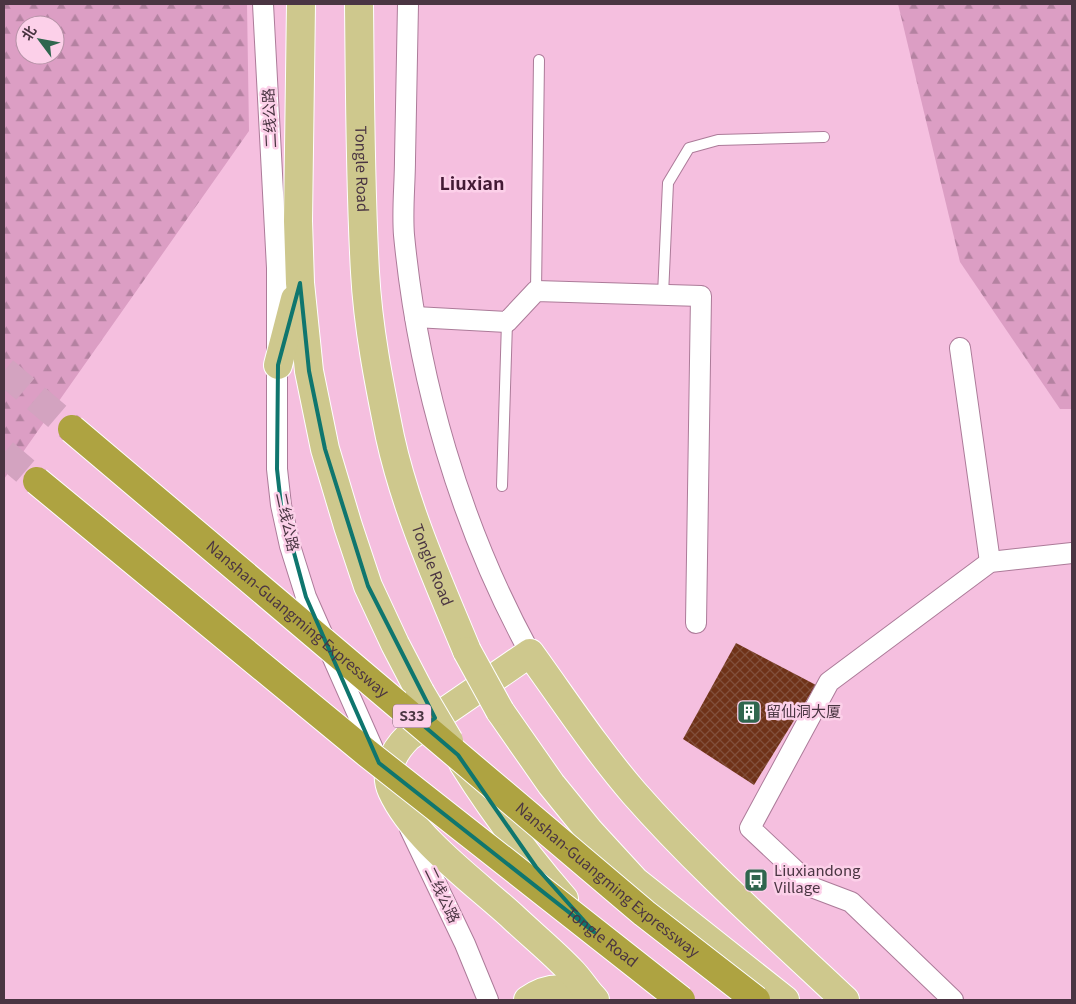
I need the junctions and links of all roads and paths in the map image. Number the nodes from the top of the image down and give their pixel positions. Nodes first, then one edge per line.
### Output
1 (263, 4) edge
2 (301, 4) edge
3 (359, 4) edge
4 (408, 4) edge
5 (539, 60) dead end
6 (824, 137) dead end
7 (300, 283) junction
8 (536, 290) junction
9 (663, 295) junction
10 (415, 317) junction
11 (507, 322) junction
12 (960, 348) dead end
13 (278, 365) junction
14 (72, 429) tunnel mouth
15 (37, 481) tunnel mouth
16 (502, 486) dead end
17 (1072, 553) edge
18 (990, 562) junction
19 (696, 623) dead end
20 (530, 653) junction
21 (392, 790) junction
22 (594, 999) edge
23 (488, 1000) edge
24 (528, 1000) edge
25 (662, 1000) edge
26 (681, 1000) edge
27 (756, 1000) edge
28 (785, 1000) edge
29 (845, 1000) edge
30 (953, 1000) edge

1 - 13 street, 二线公路
2 - 7 main road, Tongle Road
3 - 28 main road, Tongle Road, bridge
4 - 10 street
5 - 8 lane
6 - 9 lane
7 - 13 main road
7 - 25 main road, Tongle Road, bridge
8 - 9 street
8 - 11 street
9 - 19 street
10 - 11 street
10 - 20 street
11 - 16 lane
12 - 18 street
13 - 21 street, 二线公路
14 - 27 highway, Nanshan-Guangming Expressway / S33, bridge
15 - 26 highway, bridge
17 - 18 street
18 - 30 street
20 - 21 main road
20 - 29 main road
21 - 22 main road
21 - 23 street, 二线公路
22 - 24 main road

